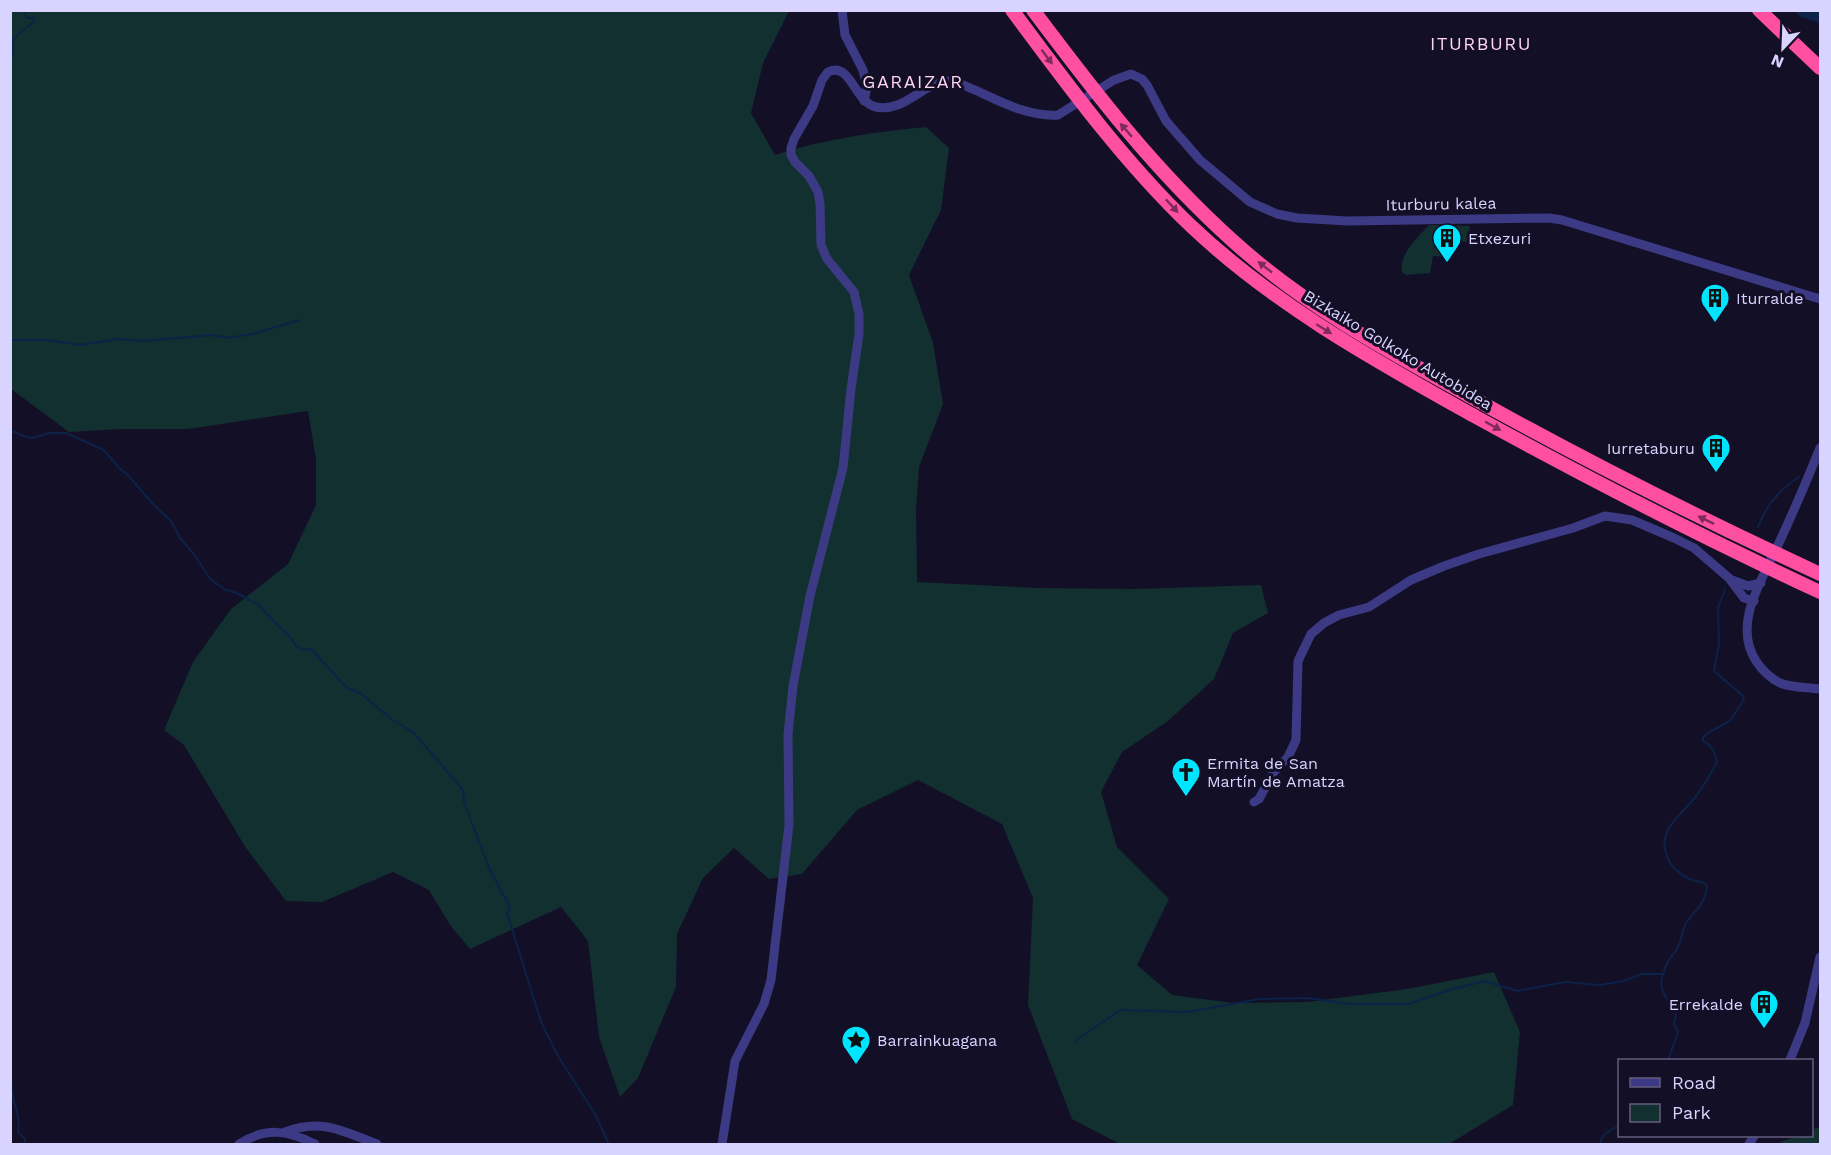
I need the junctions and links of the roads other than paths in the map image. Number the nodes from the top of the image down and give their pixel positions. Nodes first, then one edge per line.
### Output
1 (842, 10) edge
2 (1012, 10) edge
3 (1033, 10) edge
4 (1759, 10) edge
5 (1821, 68) edge
6 (864, 101) junction
7 (1821, 299) edge
8 (1821, 448) edge
9 (1821, 574) edge
10 (1761, 583) junction
11 (1740, 588) junction
12 (1821, 591) edge
13 (1755, 600) junction
14 (1746, 628) junction
15 (1821, 689) edge
16 (1254, 802) dead end
17 (1821, 957) edge
18 (1790, 1059) edge
19 (319, 1125) junction
20 (285, 1132) junction
21 (311, 1143) edge
22 (239, 1144) edge
23 (377, 1144) edge
24 (722, 1144) edge

1 - 6 street
2 -> 12 highway, Bizkaiko Golkoko Autobidea
9 -> 3 highway, Bizkaiko Golkoko Autobidea
4 - 5 highway
6 - 7 street, Iturburu kalea
6 - 24 street
8 - 10 street
10 - 11 street
10 - 13 street
11 - 13 street
11 - 14 street
11 - 16 street
13 - 14 street
14 - 15 street
17 - 18 street
19 - 20 street
19 - 21 street
19 - 23 street
20 - 21 street
20 - 22 street

